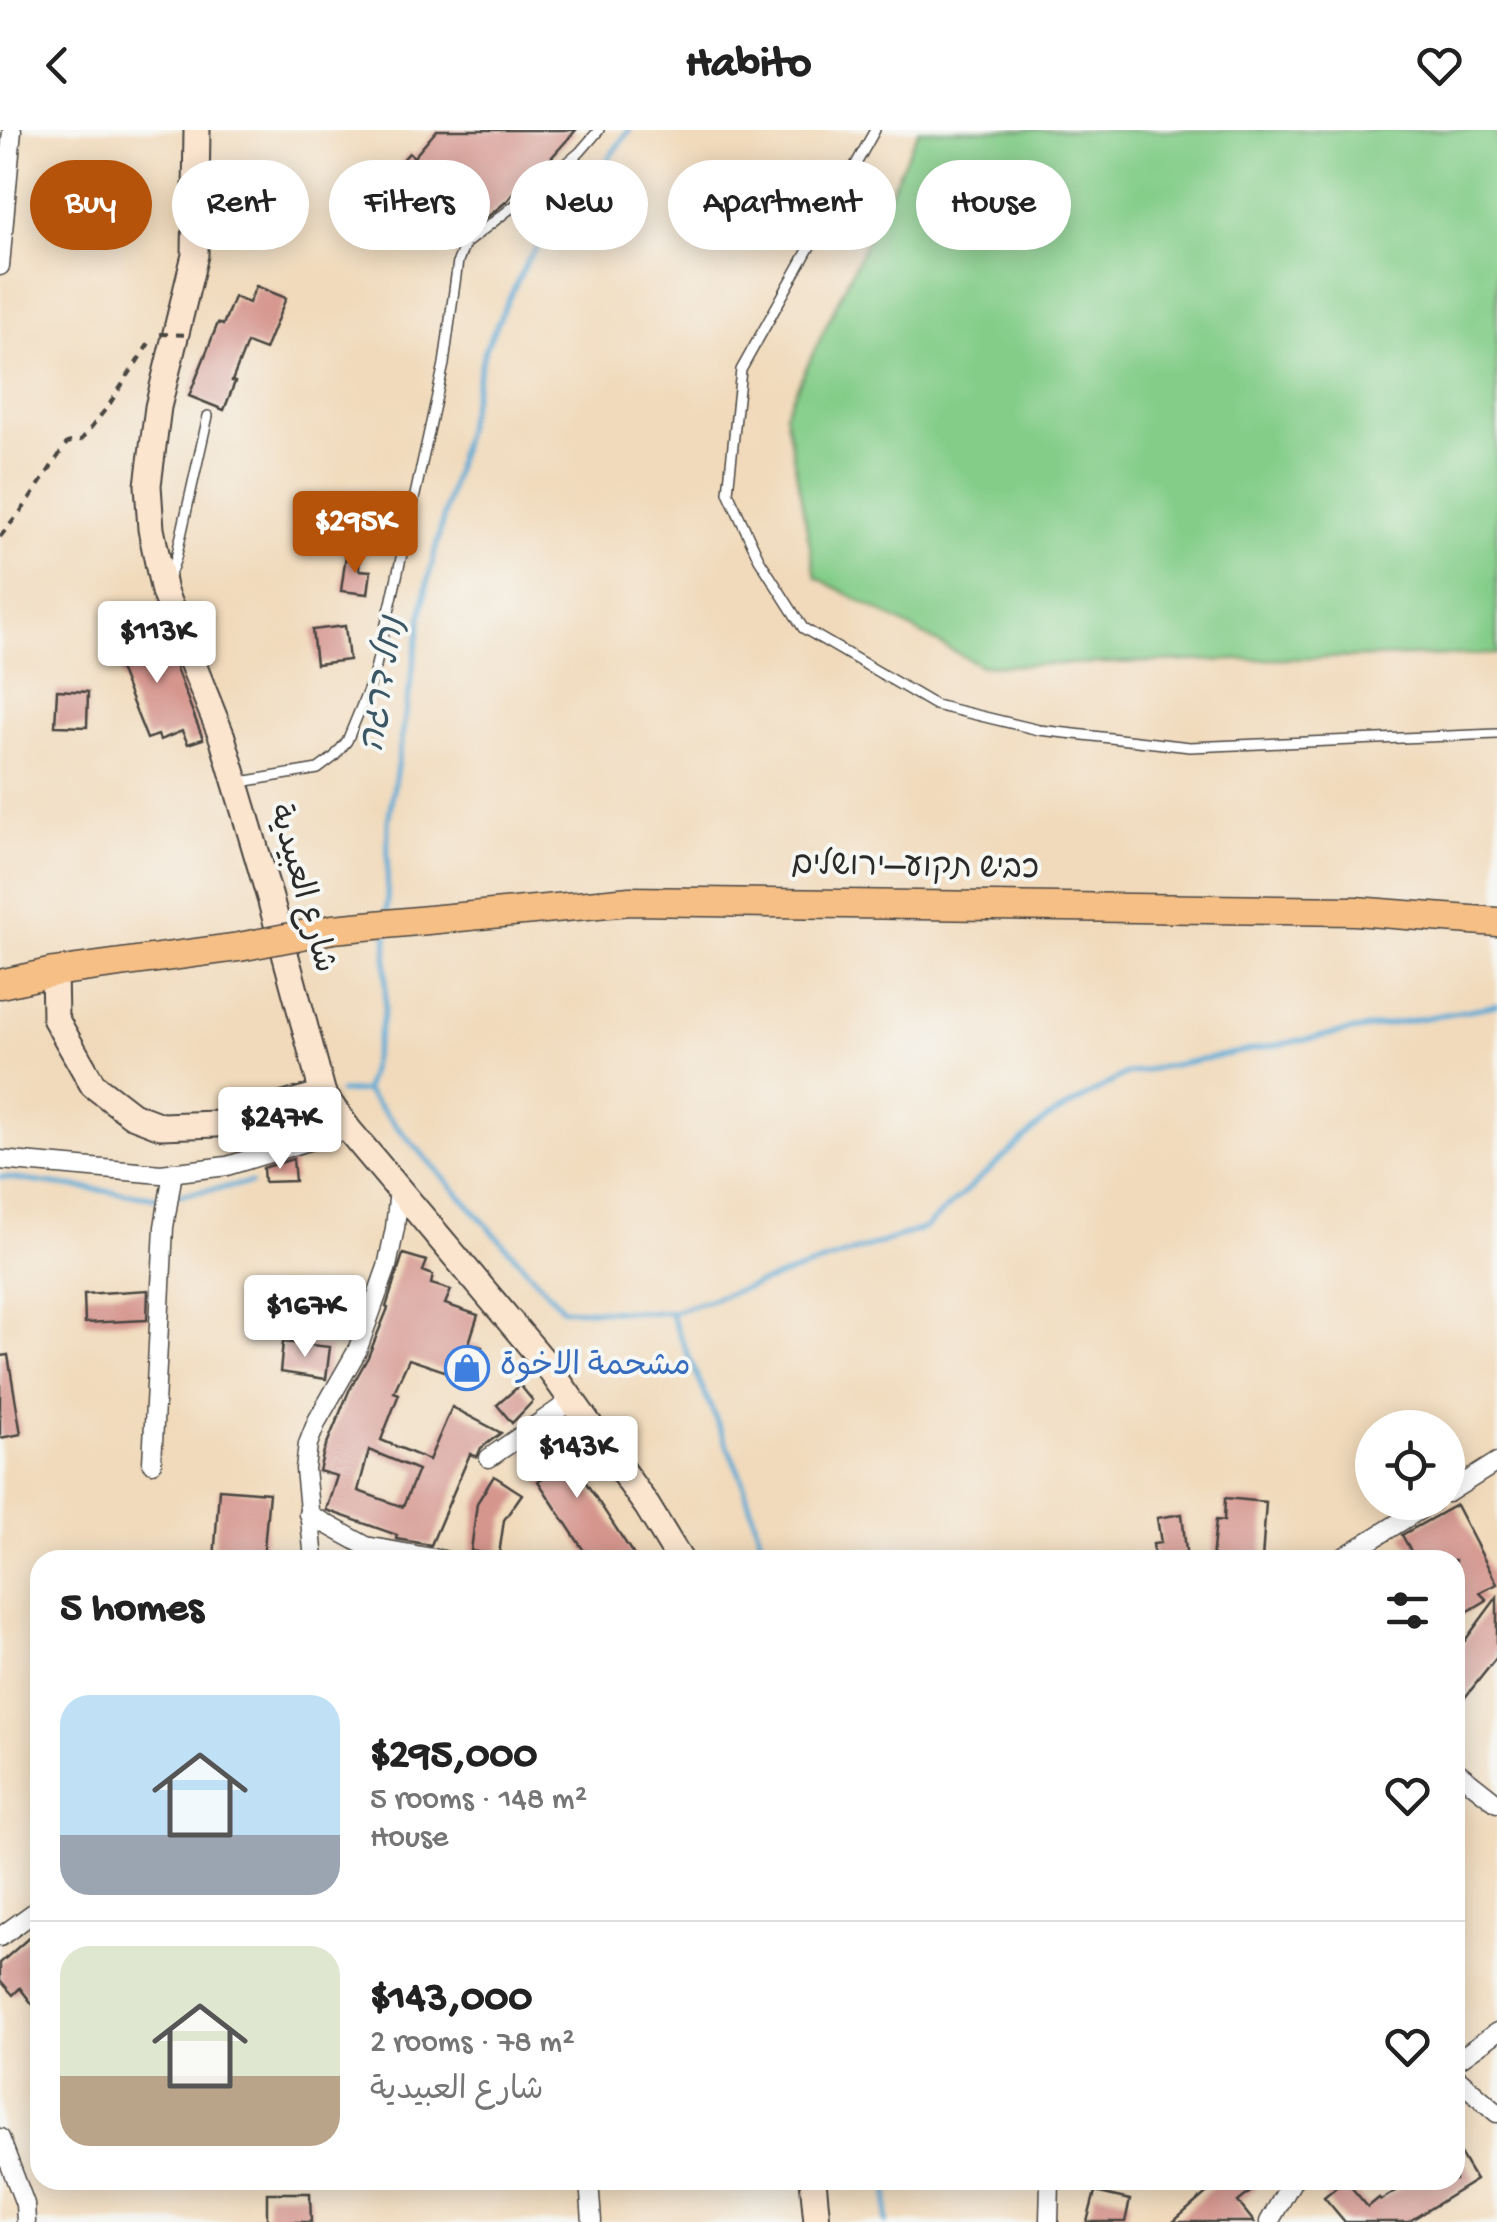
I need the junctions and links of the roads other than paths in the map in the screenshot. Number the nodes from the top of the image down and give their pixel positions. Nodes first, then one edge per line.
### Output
1 (12, 130) edge
2 (197, 130) edge
3 (598, 130) edge
4 (875, 130) edge
5 (0, 266) edge
6 (208, 416) dead end
7 (164, 592) junction
8 (1497, 734) edge
9 (236, 783) junction
10 (1497, 922) edge
11 (54, 972) junction
12 (0, 984) edge
13 (323, 1094) junction
14 (348, 1129) junction
15 (0, 1160) edge
16 (173, 1172) junction
17 (399, 1190) junction
18 (572, 1400) junction
19 (489, 1458) dead end
20 (1497, 1462) edge
21 (152, 1463) dead end
22 (1465, 1482) edge
23 (308, 1514) junction
24 (1403, 1520) edge
25 (313, 1550) edge
26 (388, 1550) edge
27 (674, 1550) edge
28 (1355, 1550) edge
29 (1465, 1777) edge
30 (1495, 1798) edge
31 (30, 1915) edge
32 (0, 1937) edge
33 (1497, 2032) edge
34 (1465, 2055) edge
35 (1465, 2085) edge
36 (1497, 2114) edge
37 (0, 2138) edge
38 (590, 2190) edge
39 (813, 2190) edge
40 (1050, 2190) edge
41 (1288, 2190) edge
42 (26, 2222) edge
43 (592, 2222) edge
44 (817, 2222) edge
45 (1049, 2222) edge
46 (1269, 2222) edge

1 - 5 street
2 - 7 main road, شارع العبيدية
3 - 9 lane
4 - 8 lane
6 - 7 lane
7 - 9 main road, شارع العبيدية
9 - 13 main road, شارع العبيدية
10 - 11 main road, כביש תקוע–ירושלים, bridge
11 - 12 main road
11 - 13 main road
13 - 14 main road, شارع العبيدية
14 - 16 street
14 - 17 main road, شارع العبيدية
15 - 16 street
16 - 21 street
17 - 18 main road, شارع العبيدية
17 - 23 street
18 - 19 street
18 - 27 main road, شارع العبيدية
20 - 22 street
23 - 25 street
23 - 26 street
24 - 28 street
29 - 30 street
31 - 32 street
33 - 34 street
35 - 36 street
37 - 42 street
38 - 43 street
39 - 44 main road
40 - 45 street
41 - 46 street

